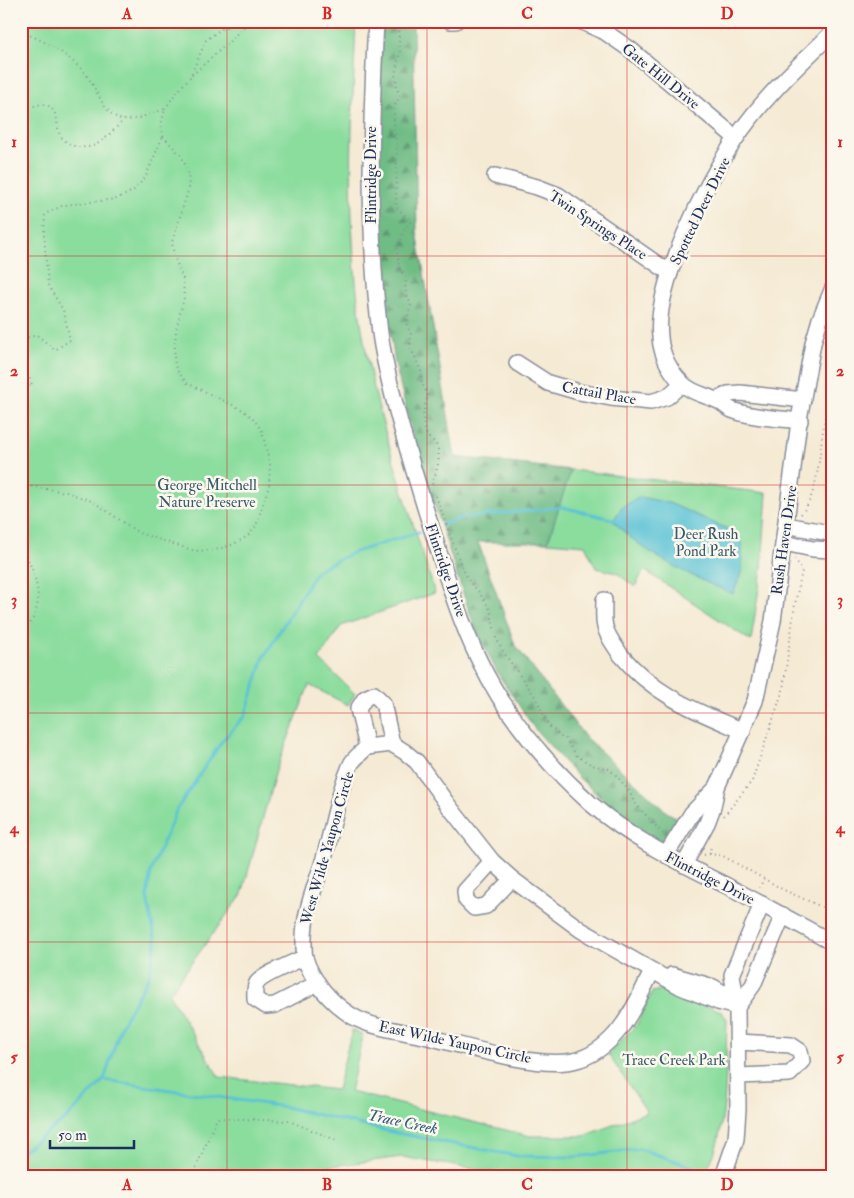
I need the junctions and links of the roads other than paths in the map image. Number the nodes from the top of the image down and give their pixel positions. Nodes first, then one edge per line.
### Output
1 (376, 21) edge
2 (450, 21) edge
3 (456, 21) edge
4 (580, 21) edge
5 (833, 32) edge
6 (736, 138) junction
7 (495, 176) dead end
8 (670, 273) junction
9 (833, 288) edge
10 (517, 363) dead end
11 (682, 384) junction
12 (717, 400) junction
13 (803, 400) junction
14 (800, 421) junction
15 (786, 525) junction
16 (833, 535) edge
17 (784, 544) junction
18 (833, 550) edge
19 (604, 600) dead end
20 (743, 730) junction
21 (392, 744) junction
22 (366, 748) junction
23 (717, 787) junction
24 (670, 849) junction
25 (688, 859) junction
26 (492, 861) junction
27 (512, 879) junction
28 (762, 904) junction
29 (783, 916) junction
30 (833, 943) edge
31 (305, 957) junction
32 (652, 971) junction
33 (318, 983) junction
34 (734, 992) junction
35 (737, 1008) junction
36 (738, 1042) junction
37 (738, 1076) junction
38 (723, 1177) edge

1 - 24 street, Flintridge Drive
2 - 3 street
4 - 6 street, Gate Hill Drive
5 - 6 street, Spotted Deer Drive
6 - 8 street, Spotted Deer Drive
7 - 8 street, Twin Springs Place
8 - 11 street, Spotted Deer Drive
9 - 13 street, Rush Haven Drive
10 - 11 street, Cattail Place
11 - 12 street, Spotted Deer Drive
12 - 13 street
12 - 14 street, Spotted Deer Drive
13 - 14 street, Rush Haven Drive
14 - 15 street, Rush Haven Drive
15 - 16 street
15 - 17 street, Rush Haven Drive
17 - 18 street
17 - 20 street, Rush Haven Drive
19 - 20 street
20 - 23 street, Rush Haven Drive
21 - 22 street
21 - 22 street
21 - 26 street
22 - 31 street, West Wilde Yaupon Circle
23 - 24 street, Rush Haven Drive
23 - 25 street, Rush Haven Drive
24 - 25 street, Flintridge Drive
25 - 28 street, Flintridge Drive
26 - 27 street
26 - 27 street
27 - 32 street
28 - 29 street, Flintridge Drive
28 - 34 street
29 - 30 street, Flintridge Drive
29 - 35 street
31 - 33 street, West Wilde Yaupon Circle
31 - 33 street
32 - 33 street, East Wilde Yaupon Circle
32 - 34 street
32 - 35 street
34 - 35 street
35 - 36 street
36 - 37 street
36 - 37 street
37 - 38 street

